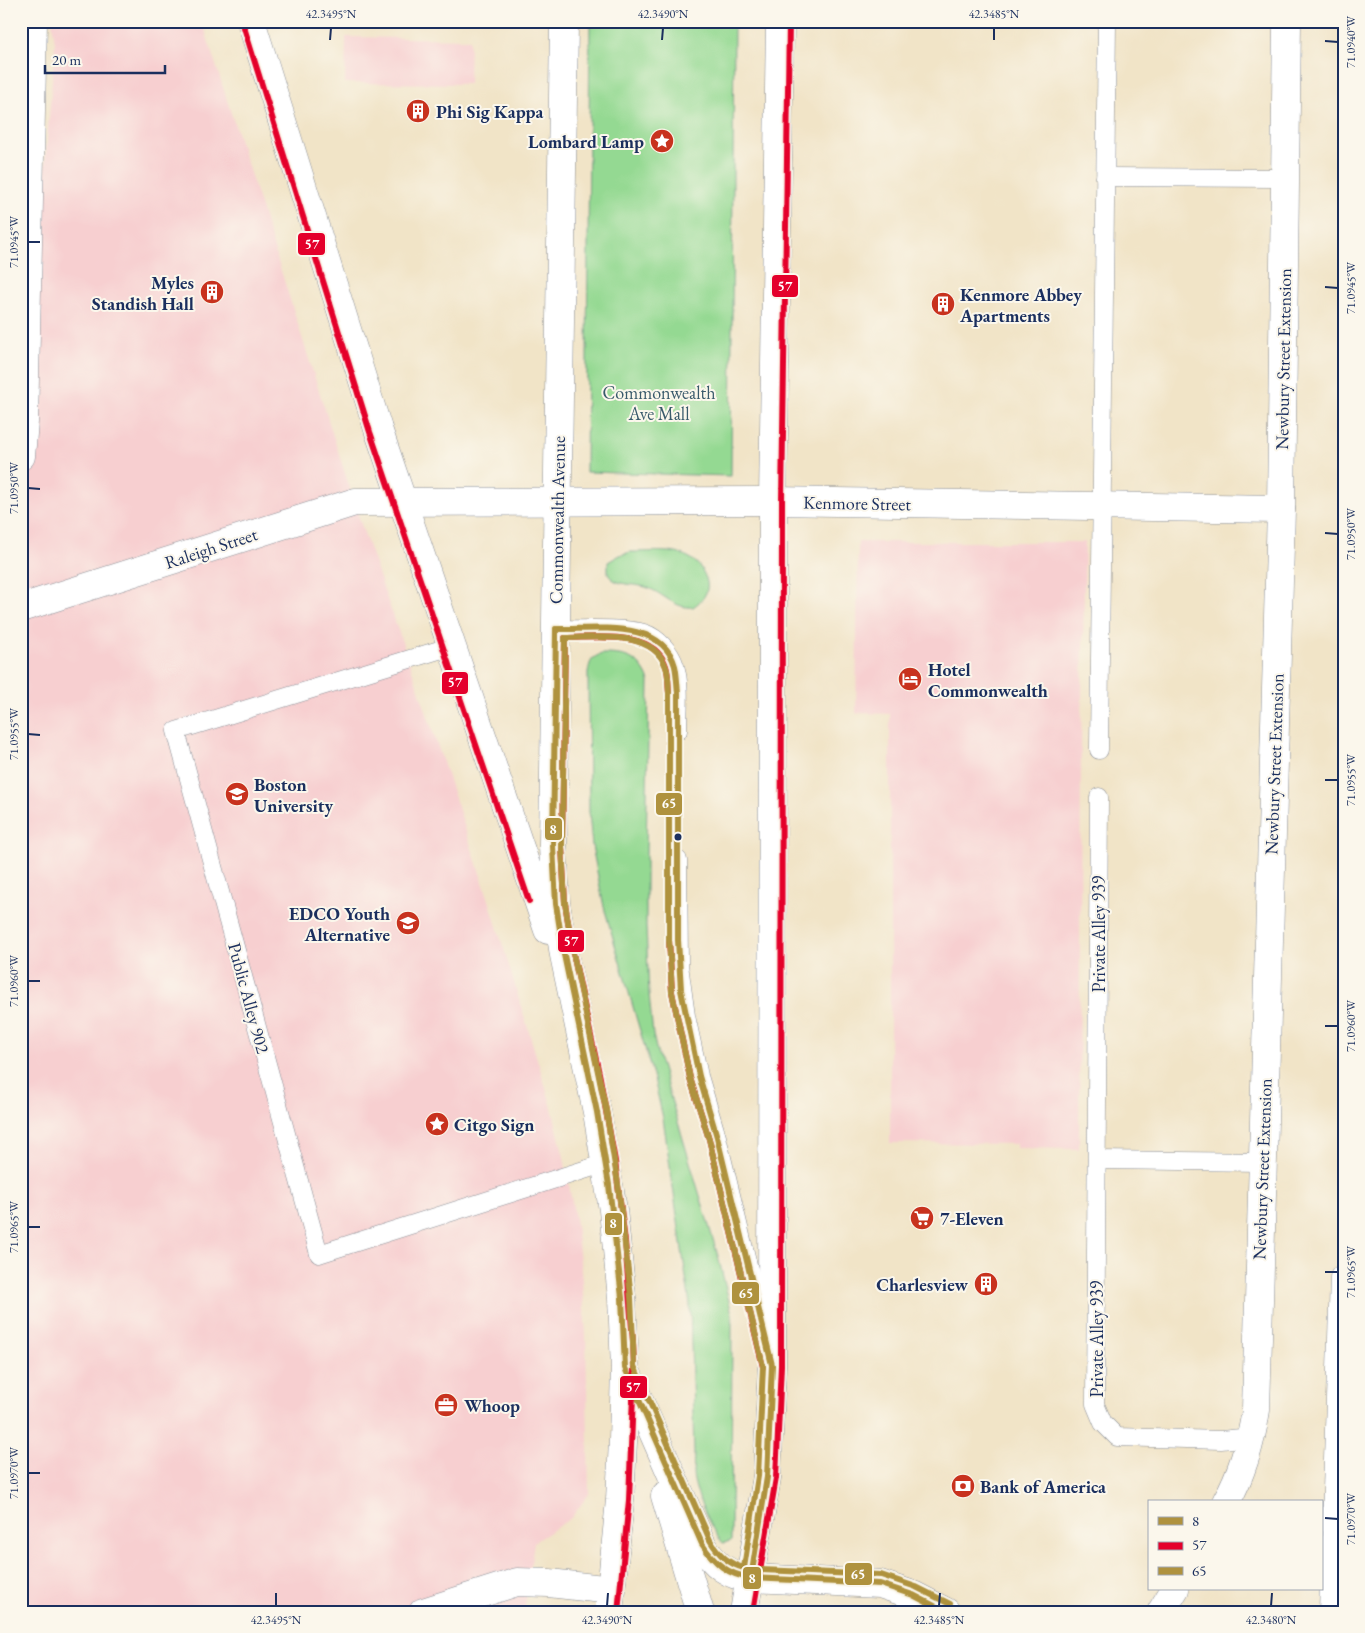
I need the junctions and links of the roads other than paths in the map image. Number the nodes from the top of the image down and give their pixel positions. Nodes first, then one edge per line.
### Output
1 (33, 21) edge
2 (251, 21) edge
3 (564, 21) edge
4 (780, 21) edge
5 (1107, 21) edge
6 (1288, 21) edge
7 (1105, 177) junction
8 (1286, 178) junction
9 (21, 456) edge
10 (774, 501) junction
11 (403, 502) junction
12 (556, 502) junction
13 (1102, 506) junction
14 (1281, 509) junction
15 (21, 608) edge
16 (556, 629) junction
17 (452, 646) junction
18 (678, 731) dead end
19 (1099, 750) dead end
20 (1099, 797) dead end
21 (678, 860) dead end
22 (578, 1020) junction
23 (1097, 1160) junction
24 (1262, 1162) junction
25 (606, 1163) junction
26 (1344, 1278) edge
27 (772, 1366) junction
28 (625, 1368) junction
29 (1251, 1437) junction
30 (1227, 1500) edge
31 (751, 1578) junction
32 (1174, 1590) edge
33 (611, 1601) edge
34 (423, 1612) edge
35 (700, 1612) edge
36 (744, 1612) edge
37 (762, 1612) edge
38 (946, 1612) edge
39 (1160, 1612) edge
40 (1334, 1612) edge

1 - 9 main road
2 - 11 main road
3 - 12 main road, Commonwealth Avenue
4 - 10 main road
5 - 7 lane
6 - 8 main road, Newbury Street Extension
7 - 8 lane
7 - 13 lane
8 - 14 main road, Newbury Street Extension
10 - 12 main road, Kenmore Street
10 - 13 main road, Kenmore Street
10 - 27 main road
11 - 12 main road, Kenmore Street
11 - 15 main road, Raleigh Street
11 - 17 main road
12 - 16 main road, Commonwealth Avenue
13 - 14 main road, Kenmore Street
13 - 19 lane
14 - 24 main road, Newbury Street Extension
16 - 18 lane
16 - 22 main road, Commonwealth Avenue
17 - 22 main road
17 - 25 lane, Public Alley 902
20 - 23 lane, Private Alley 939
21 - 27 lane
22 - 25 main road, Commonwealth Avenue
23 - 24 lane
23 - 29 lane, Private Alley 939
24 - 29 main road, Newbury Street Extension
25 - 28 main road, Commonwealth Avenue
26 - 40 main road
27 - 31 main road
28 - 31 main road
28 - 33 main road, Commonwealth Avenue
28 - 35 main road
29 - 30 main road, Newbury Street Extension
31 - 36 main road
31 - 37 main road
31 - 38 main road
32 - 39 main road
33 - 34 main road

